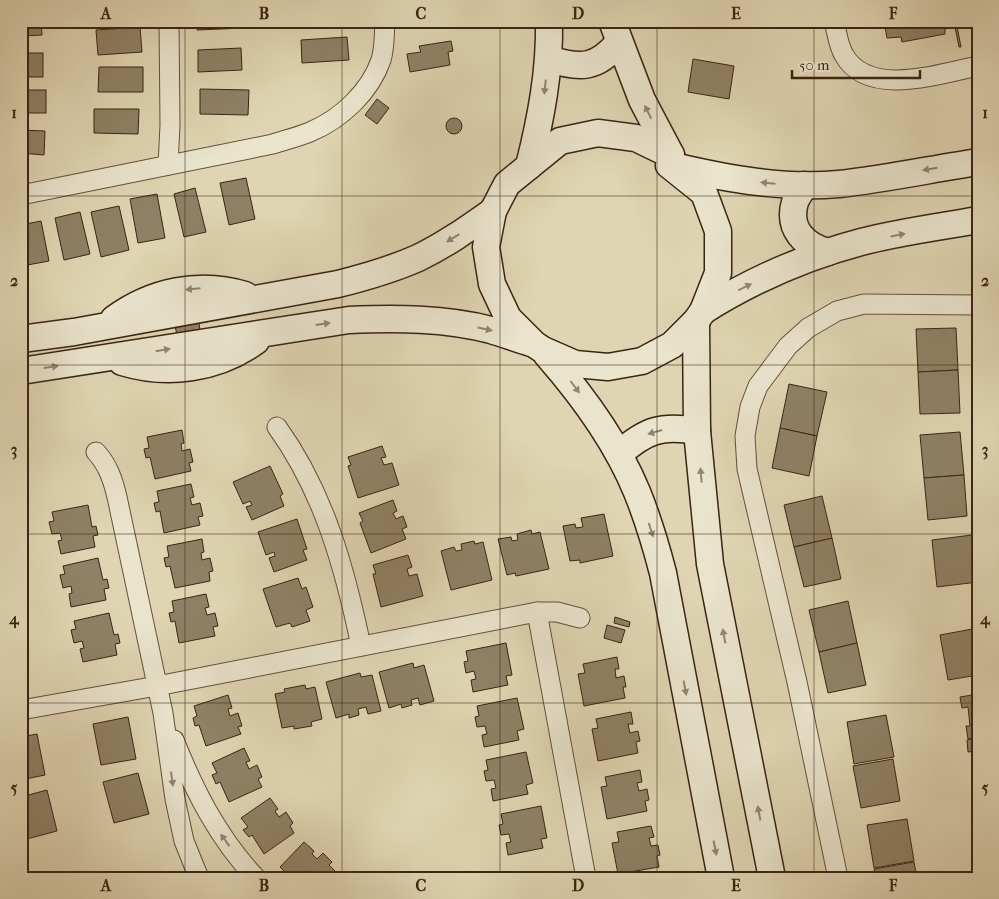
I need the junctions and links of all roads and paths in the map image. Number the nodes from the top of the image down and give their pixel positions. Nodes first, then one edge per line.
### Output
1 (169, 21) edge
2 (384, 21) edge
3 (549, 21) edge
4 (834, 21) edge
5 (616, 32) edge
6 (549, 59) junction
7 (978, 66) edge
8 (670, 160) junction
9 (978, 162) edge
10 (168, 165) junction
11 (529, 166) junction
12 (804, 184) junction
13 (21, 194) edge
14 (493, 211) junction
15 (978, 220) edge
16 (828, 252) junction
17 (258, 298) junction
18 (228, 304) junction
19 (978, 305) edge
20 (700, 316) junction
21 (115, 324) junction
22 (268, 333) junction
23 (236, 338) junction
24 (21, 339) edge
25 (538, 347) junction
26 (122, 356) junction
27 (21, 371) edge
28 (277, 427) dead end
29 (697, 431) junction
30 (96, 452) dead end
31 (619, 454) junction
32 (537, 612) junction
33 (580, 618) dead end
34 (361, 646) junction
35 (157, 686) junction
36 (21, 710) edge
37 (163, 713) junction
38 (199, 878) edge
39 (256, 878) edge
40 (586, 878) edge
41 (721, 878) edge
42 (772, 878) edge
43 (838, 878) edge

1 - 10 street
2 - 10 street
3 - 6 street
4 - 7 street
5 - 6 street
8 -> 5 street
6 -> 11 street
8 - 11 street
12 -> 8 street
8 - 20 street
9 -> 12 street
10 - 13 street
11 - 14 street
12 - 16 street
14 -> 17 street
14 - 25 street
16 -> 15 street
20 -> 16 street
17 - 18 street
17 -> 21 street
18 - 21 street
18 - 23 street
19 - 43 street
20 - 25 street
20 - 29 street
21 - 24 street
21 - 26 street
22 - 23 street
22 -> 25 street
22 - 26 street
26 -> 23 street
25 -> 31 street
27 -> 26 street
28 - 34 street
29 -> 31 street
42 -> 29 street
30 - 35 street
31 -> 41 street
32 - 33 street
32 - 34 street
32 - 40 street
34 - 35 street
35 - 36 street
35 - 37 street
37 -> 38 street
39 -> 37 street

